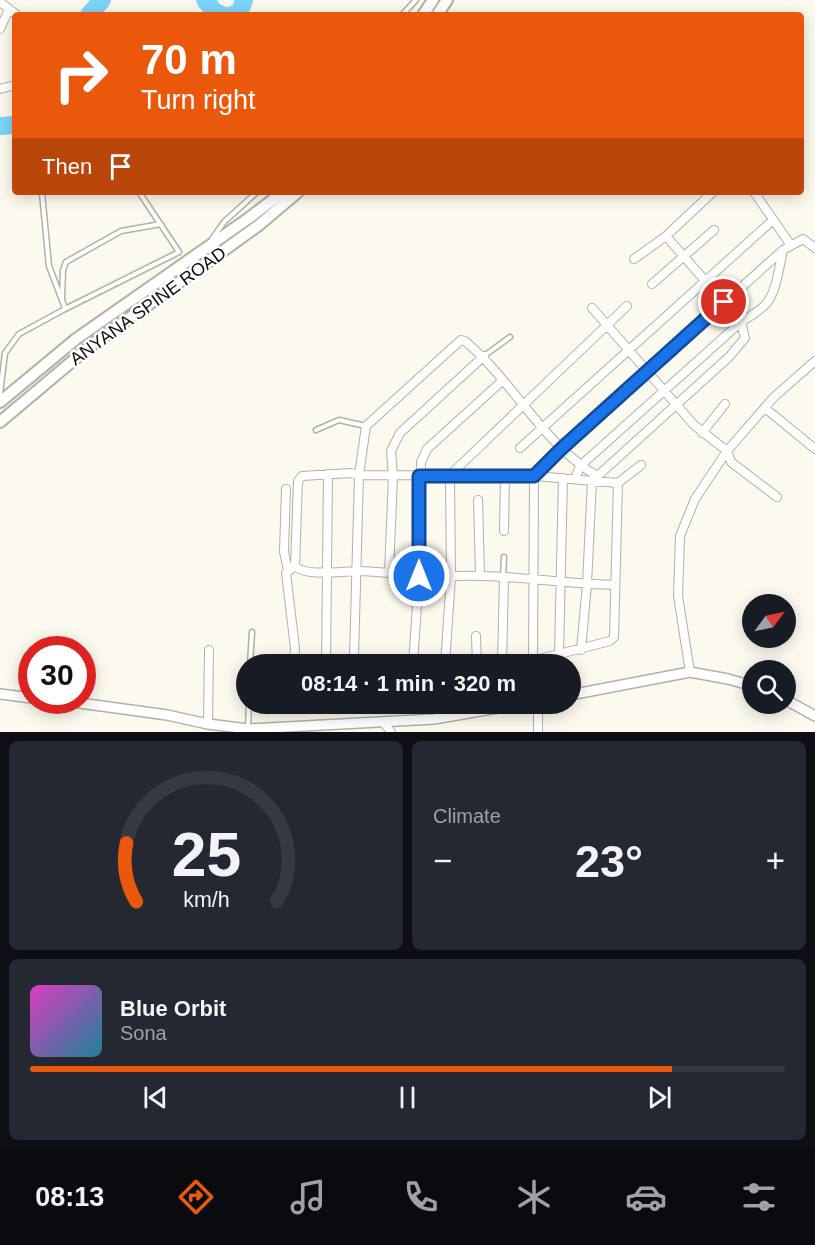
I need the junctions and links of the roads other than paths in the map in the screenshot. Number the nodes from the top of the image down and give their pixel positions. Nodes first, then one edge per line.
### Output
1 (416, 0) edge
2 (0, 2) edge
3 (9, 9) junction
4 (13, 12) edge
5 (405, 12) edge
6 (0, 29) edge
7 (42, 195) edge
8 (141, 195) edge
9 (254, 195) edge
10 (279, 195) edge
11 (294, 195) edge
12 (710, 195) edge
13 (756, 195) edge
14 (773, 220) junction
15 (161, 224) junction
16 (714, 230) dead end
17 (666, 236) junction
18 (786, 247) junction
19 (207, 248) junction
20 (815, 248) edge
21 (682, 257) junction
22 (634, 259) dead end
23 (706, 281) junction
24 (652, 284) dead end
25 (62, 299) junction
26 (724, 302) junction
27 (627, 306) dead end
28 (592, 308) dead end
29 (65, 309) junction
30 (741, 322) junction
31 (608, 327) junction
32 (510, 337) dead end
33 (629, 348) junction
34 (0, 350) edge
35 (5, 353) junction
36 (484, 356) junction
37 (813, 365) edge
38 (648, 372) junction
39 (502, 381) junction
40 (664, 390) junction
41 (0, 394) edge
42 (0, 402) edge
43 (677, 404) junction
44 (725, 404) dead end
45 (524, 405) junction
46 (765, 408) junction
47 (0, 422) edge
48 (366, 426) junction
49 (544, 428) junction
50 (316, 429) dead end
51 (702, 433) junction
52 (520, 448) dead end
53 (561, 449) junction
54 (815, 449) edge
55 (727, 451) junction
56 (641, 465) dead end
57 (580, 466) junction
58 (328, 474) junction
59 (358, 475) junction
60 (393, 476) junction
61 (419, 476) junction
62 (450, 476) junction
63 (505, 476) junction
64 (534, 476) junction
65 (563, 478) junction
66 (594, 478) junction
67 (575, 479) junction
68 (618, 483) junction
69 (286, 489) dead end
70 (777, 497) dead end
71 (478, 500) dead end
72 (504, 531) dead end
73 (504, 557) dead end
74 (291, 568) junction
75 (356, 571) junction
76 (326, 572) junction
77 (389, 573) junction
78 (419, 576) junction
79 (480, 576) junction
80 (451, 577) junction
81 (504, 577) junction
82 (535, 579) junction
83 (561, 583) junction
84 (587, 584) junction
85 (615, 585) junction
86 (252, 632) dead end
87 (476, 636) dead end
88 (209, 650) dead end
89 (581, 650) junction
90 (251, 654) edge
91 (295, 654) edge
92 (326, 654) edge
93 (354, 654) edge
94 (414, 654) edge
95 (445, 654) edge
96 (477, 654) edge
97 (502, 654) edge
98 (533, 654) edge
99 (559, 654) joint
100 (690, 672) junction
101 (742, 683) edge
102 (581, 693) edge
103 (0, 694) edge
104 (18, 696) edge
105 (96, 705) edge
106 (796, 706) edge
107 (249, 714) edge
108 (459, 714) edge
109 (538, 714) edge
110 (815, 716) edge
111 (382, 722) junction
112 (208, 724) junction
113 (248, 729) junction
114 (392, 732) edge
115 (538, 732) edge

1 - 5 lane
2 - 3 street
3 - 4 street
3 - 6 street
7 - 25 lane
8 - 15 lane
9 - 19 lane
10 - 19 main road, ANYANA SPINE ROAD
11 - 47 main road, ANYANA SPINE ROAD
12 - 17 street
13 - 14 street
14 - 18 street
14 - 23 street
15 - 25 lane
15 - 29 lane
16 - 21 street
17 - 21 street
17 - 22 street
18 - 20 street
18 - 26 street
18 - 30 street
19 - 42 main road, ANYANA SPINE ROAD
21 - 23 street
21 - 24 street
23 - 26 street
23 - 33 street
25 - 29 lane
26 - 30 street
26 - 38 street
27 - 31 street
28 - 31 street
29 - 35 lane
30 - 40 street
30 - 43 street
31 - 33 street
31 - 45 street
32 - 36 lane
33 - 38 street
33 - 49 street
34 - 35 lane
35 - 41 lane
36 - 39 street
36 - 48 street
36 - 60 street
37 - 46 street
38 - 40 street
38 - 53 street
39 - 45 street
39 - 61 street
40 - 43 street
40 - 57 street
43 - 51 street
43 - 66 street
44 - 51 street
45 - 49 street
45 - 62 street
46 - 54 street
46 - 55 street
48 - 50 lane
48 - 59 street
49 - 52 street
49 - 53 street
51 - 55 street
53 - 57 street
53 - 64 street
55 - 70 street
55 - 100 street
56 - 68 street
57 - 66 street
57 - 67 street
58 - 59 street
58 - 74 street
58 - 76 street
59 - 60 street
59 - 75 street
60 - 61 street
60 - 77 street
61 - 62 street
61 - 78 street
62 - 63 street
62 - 80 street
63 - 64 street
63 - 72 street
64 - 65 street
64 - 82 street
65 - 67 street
65 - 83 street
66 - 67 street
66 - 68 street
66 - 84 street
68 - 85 street
69 - 74 street
71 - 79 street
73 - 81 lane
74 - 76 street
74 - 91 street
75 - 76 street
75 - 77 street
75 - 93 street
76 - 92 street
77 - 78 street
78 - 80 street
78 - 94 street
79 - 80 street
79 - 81 street
80 - 95 street
81 - 82 street
81 - 97 street
82 - 83 street
82 - 98 street
83 - 84 street
83 - 99 street
84 - 85 street
84 - 89 street
85 - 89 street
86 - 90 lane
87 - 96 street
88 - 112 street
89 - 99 street
100 - 101 street
100 - 102 street
103 - 104 street
105 - 112 street
106 - 110 street
107 - 113 lane
108 - 111 street
109 - 115 street
111 - 113 street
111 - 114 street
112 - 113 street

